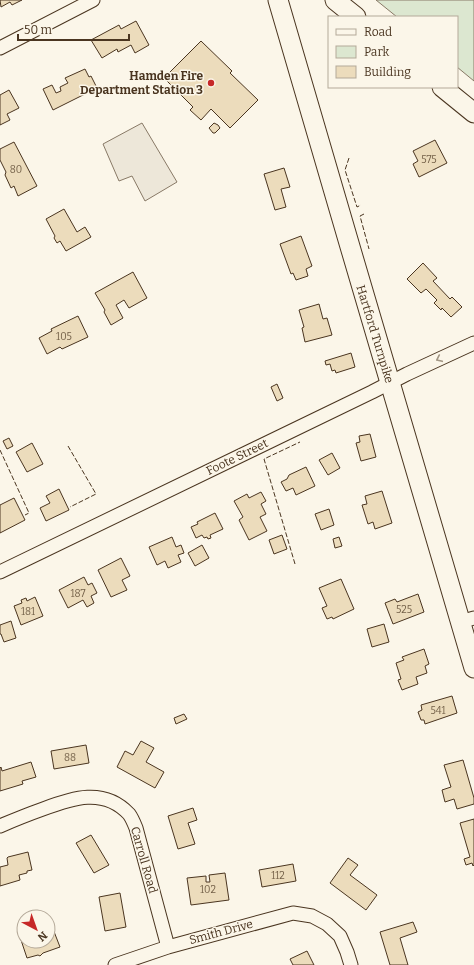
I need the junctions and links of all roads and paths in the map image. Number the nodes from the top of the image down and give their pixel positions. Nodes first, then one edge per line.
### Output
1 (93, 0) edge
2 (278, 0) edge
3 (335, 0) edge
4 (355, 16) edge
5 (0, 48) edge
6 (443, 88) edge
7 (474, 113) edge
8 (474, 343) edge
9 (390, 383) junction
10 (0, 572) edge
11 (467, 620) edge
12 (474, 668) edge
13 (0, 826) edge
14 (168, 947) junction
15 (115, 965) edge
16 (351, 965) edge

1 - 5 street
2 - 9 main road, Hartford Turnpike
3 - 4 main road
6 - 7 main road
8 -> 9 street, Foote Street
9 - 10 street, Foote Street
9 - 11 main road, Hartford Turnpike
11 - 12 main road, Hartford Turnpike
13 - 14 street, Carroll Road
14 - 15 street, Smith Drive
14 - 16 street, Smith Drive

